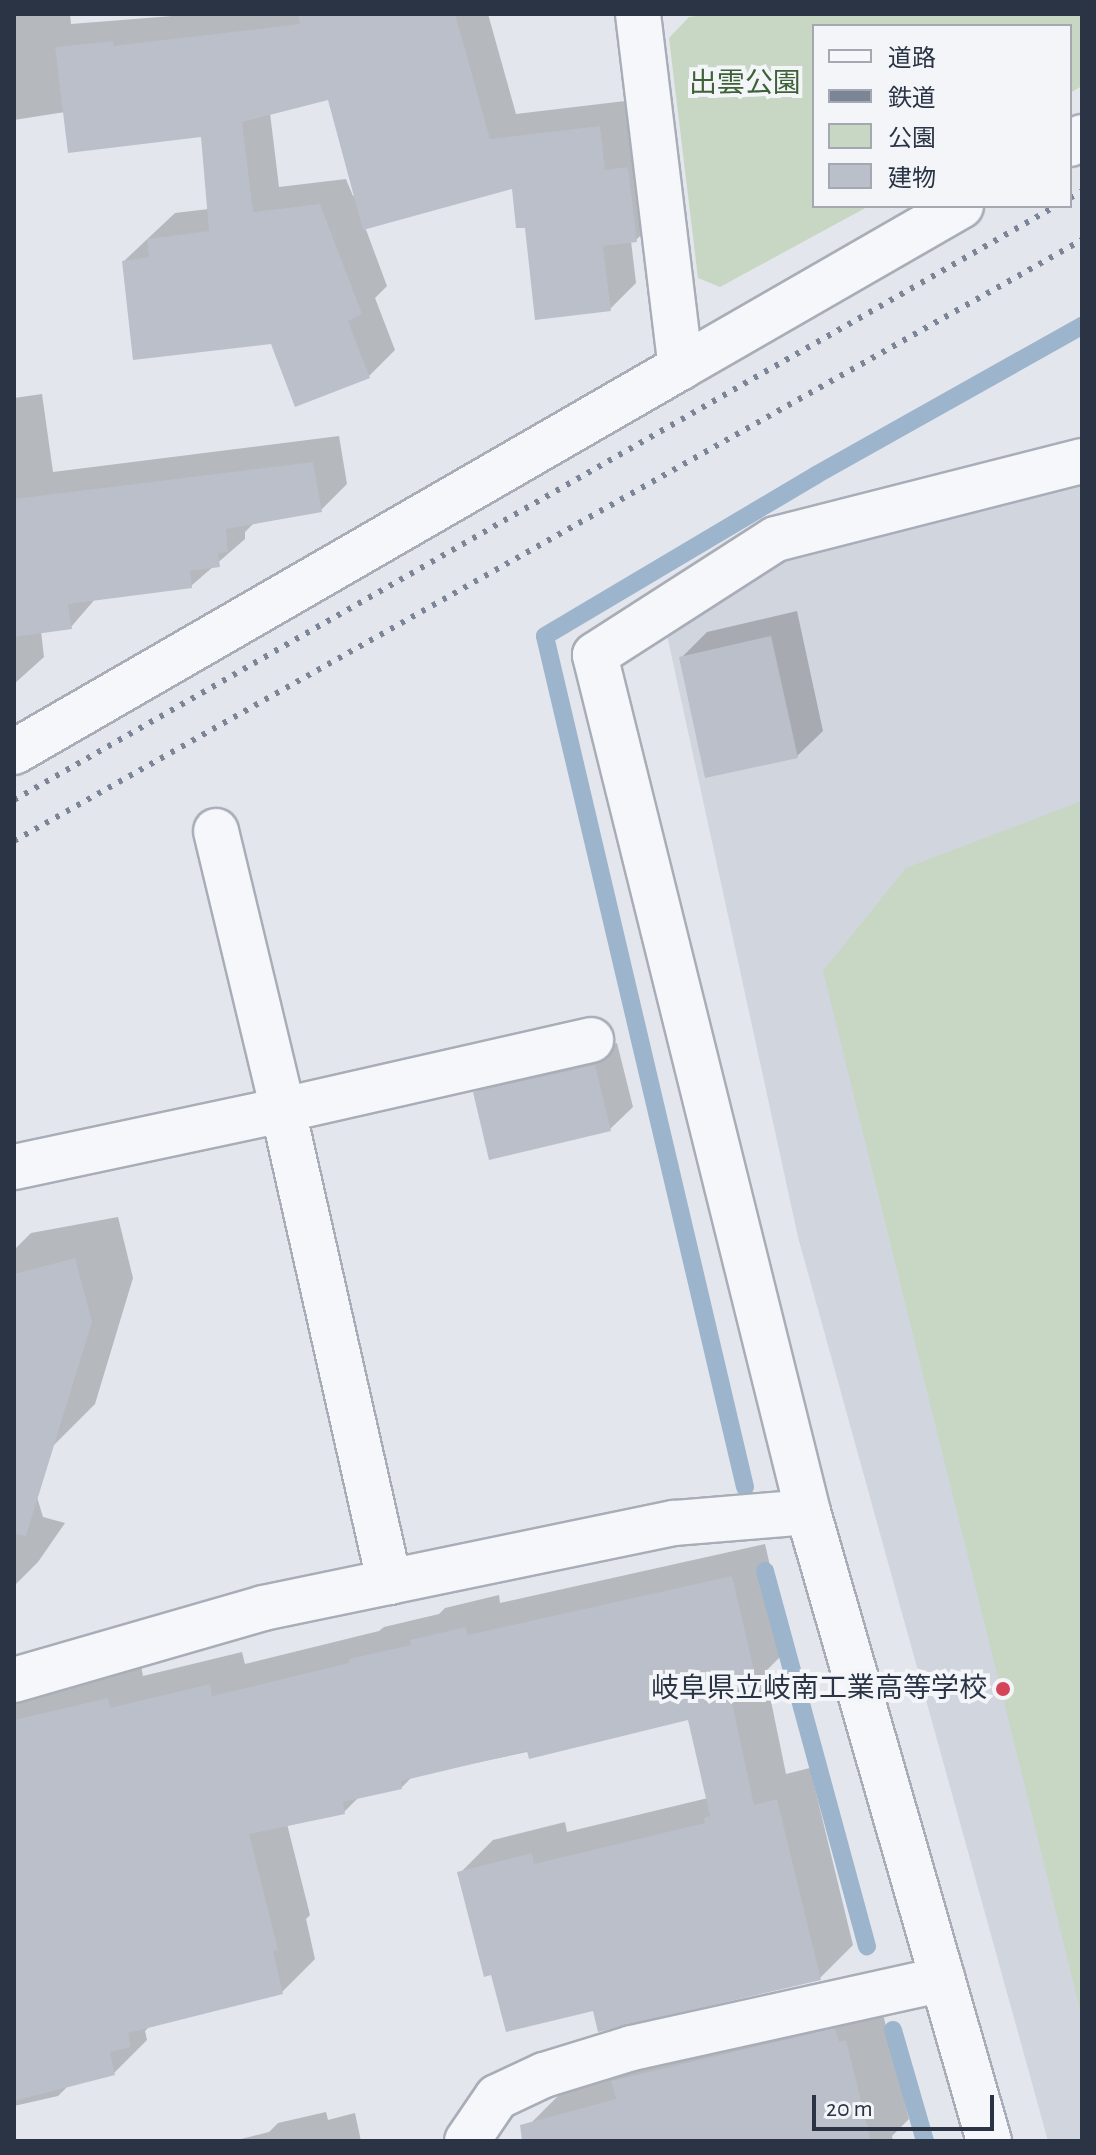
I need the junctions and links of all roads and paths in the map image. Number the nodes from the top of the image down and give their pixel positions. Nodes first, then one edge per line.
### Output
1 (638, 14) edge
2 (958, 208) edge
3 (681, 367) junction
4 (1082, 461) edge
5 (14, 752) edge
6 (216, 831) dead end
7 (591, 1040) dead end
8 (283, 1110) junction
9 (14, 1167) edge
10 (808, 1512) junction
11 (389, 1582) junction
12 (14, 1680) edge
13 (942, 1979) junction
14 (467, 2141) edge
15 (989, 2141) edge

1 - 3 street
2 - 3 street
3 - 5 street
4 - 10 street
6 - 8 street
7 - 8 street
8 - 9 street
8 - 11 street
10 - 11 street
10 - 13 street
11 - 12 street
13 - 14 street
13 - 15 street

